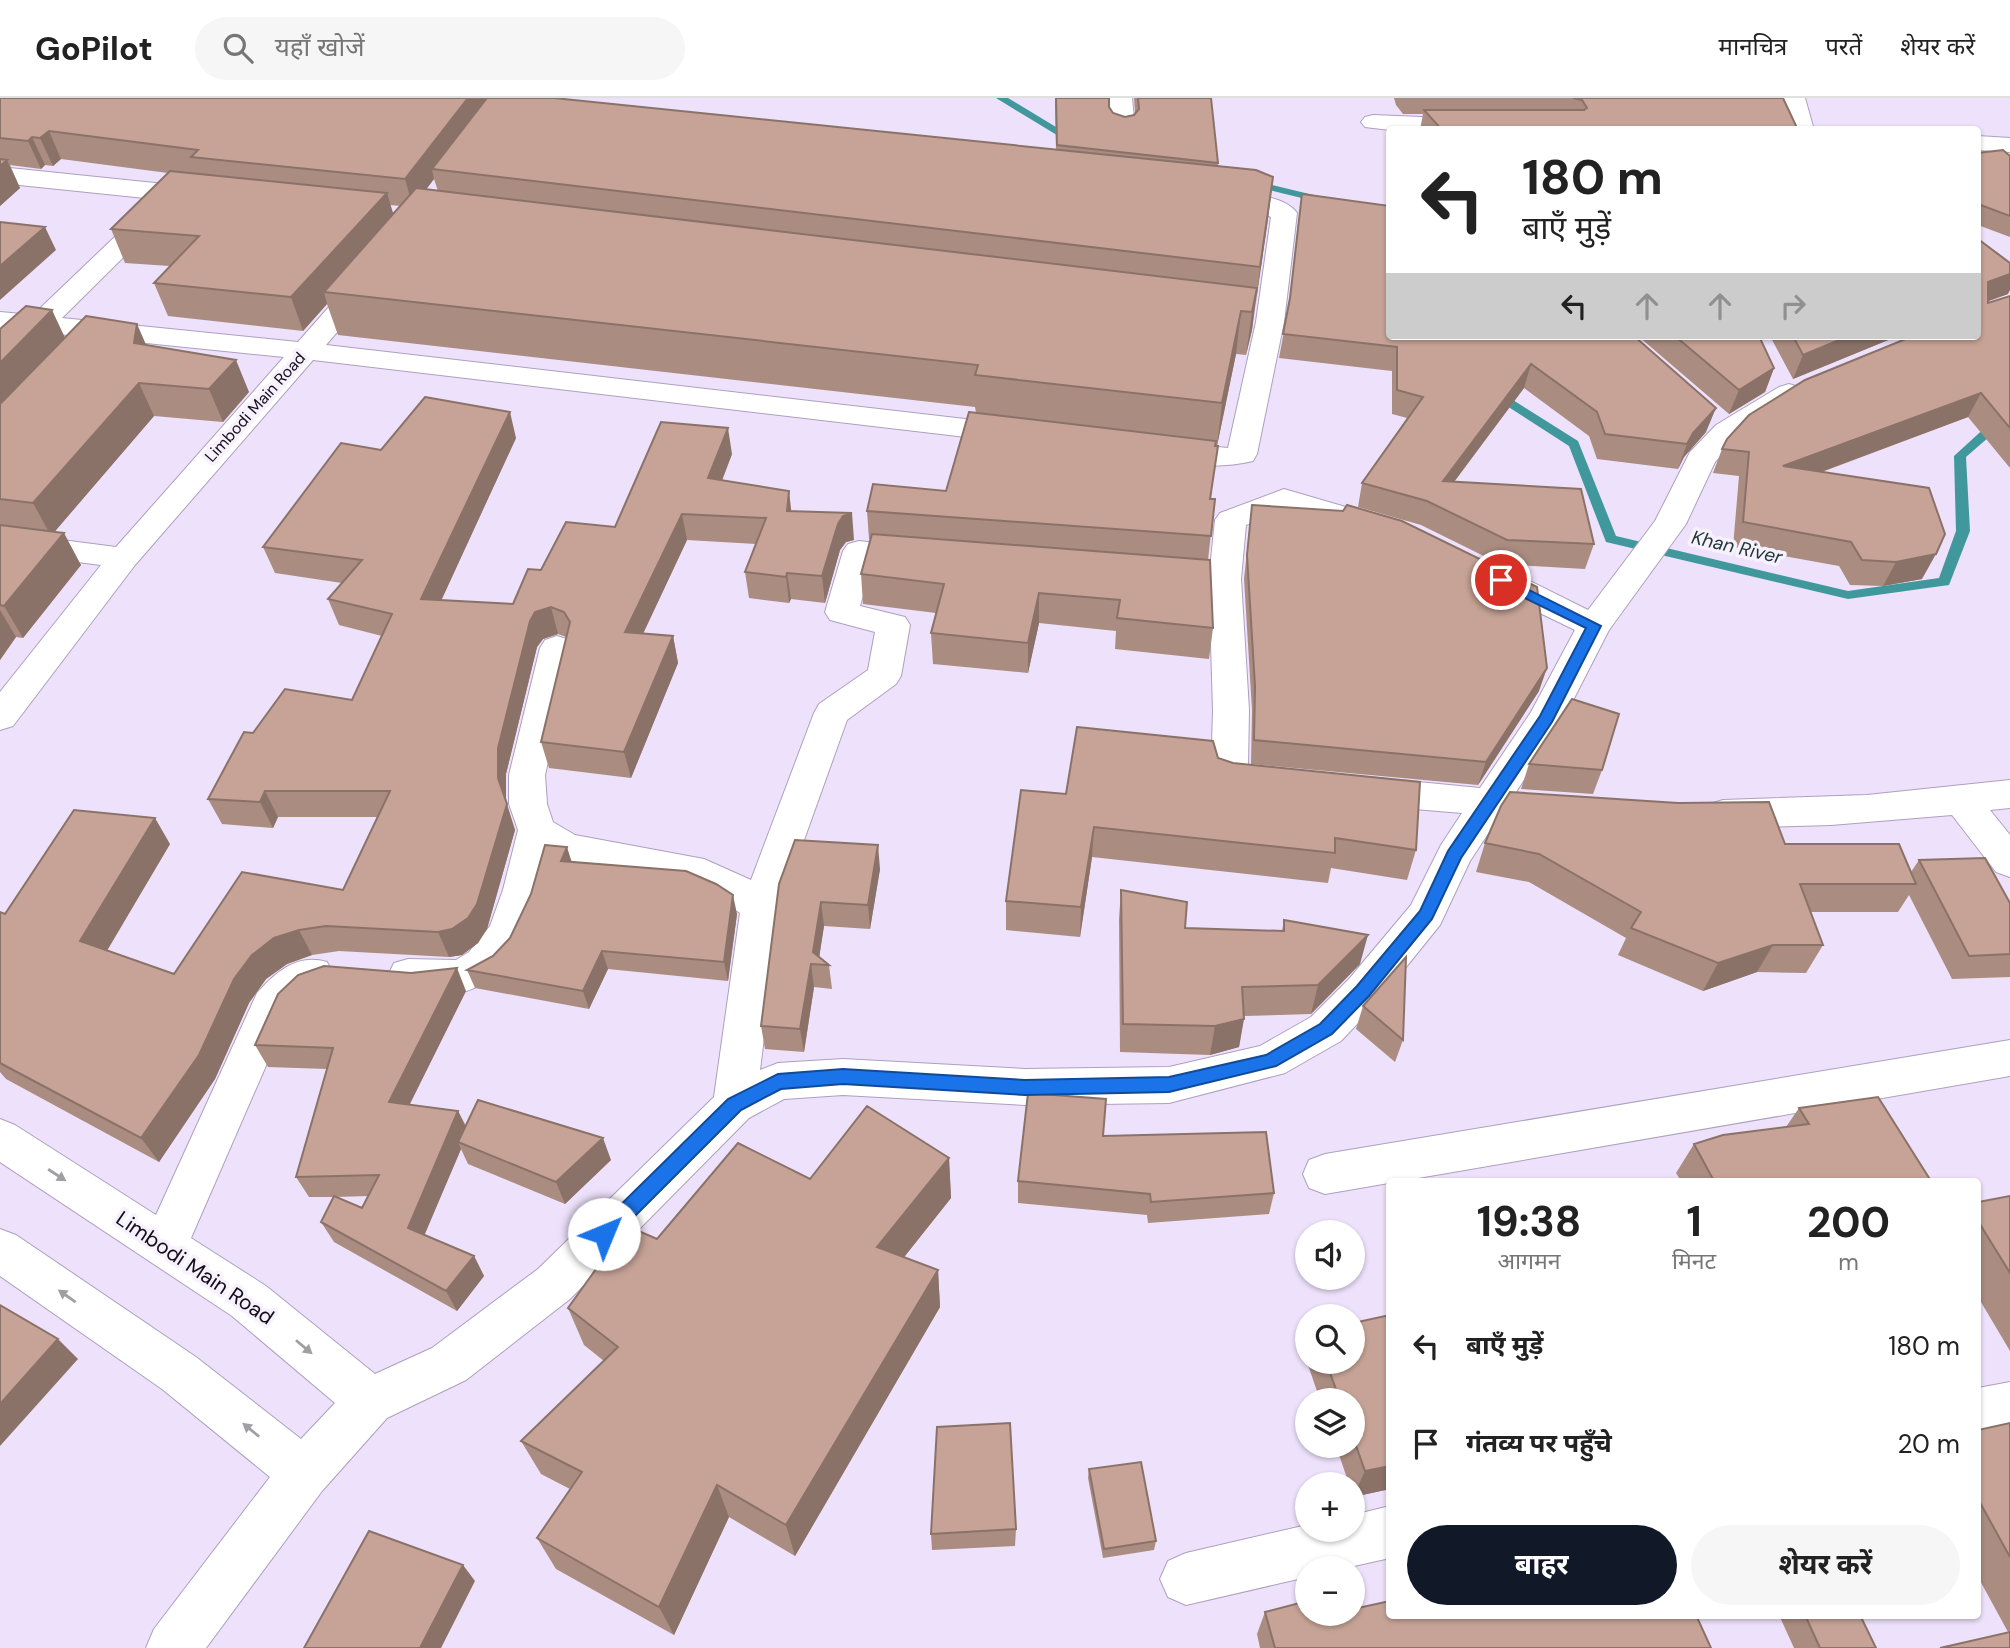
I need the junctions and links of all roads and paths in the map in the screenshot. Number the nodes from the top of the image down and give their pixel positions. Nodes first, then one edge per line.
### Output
1 (1120, 98) edge
2 (1359, 98) edge
3 (1793, 98) edge
4 (1801, 126) edge
5 (1381, 129) edge
6 (1123, 130) edge
7 (1981, 143) edge
8 (2010, 145) edge
9 (0, 175) edge
10 (174, 194) junction
11 (1189, 194) edge
12 (229, 199) edge
13 (386, 259) edge
14 (1242, 319) edge
15 (0, 320) edge
16 (1270, 322) junction
17 (40, 324) junction
18 (99, 330) junction
19 (305, 351) junction
20 (72, 358) edge
21 (1820, 381) edge
22 (1042, 437) edge
23 (1139, 448) edge
24 (1396, 532) edge
25 (0, 542) edge
26 (124, 558) junction
27 (954, 558) edge
28 (1458, 559) edge
29 (1594, 626) junction
30 (557, 648) dead end
31 (17, 669) edge
32 (0, 717) edge
33 (1290, 784) edge
34 (1342, 789) edge
35 (2010, 794) edge
36 (1962, 801) junction
37 (1487, 803) junction
38 (1542, 806) edge
39 (1690, 814) edge
40 (537, 830) junction
41 (2010, 862) edge
42 (761, 907) junction
43 (2010, 1058) edge
44 (734, 1105) junction
45 (0, 1138) edge
46 (1325, 1174) dead end
47 (165, 1245) junction
48 (0, 1250) edge
49 (370, 1401) junction
50 (2010, 1406) edge
51 (1981, 1411) edge
52 (304, 1473) junction
53 (1386, 1533) edge
54 (1186, 1579) dead end
55 (173, 1648) edge

1 - 6 street
2 - 5 street
3 - 4 street
7 - 8 street
9 - 10 street
10 - 12 street
10 - 17 street
11 - 16 street
13 - 19 street, Limbodi Main Road
14 - 16 street
15 - 17 street
16 - 23 street
17 - 18 street
18 - 19 street
18 - 20 street
19 - 22 street
19 - 26 street, Limbodi Main Road
21 - 29 street
24 - 33 street
25 - 26 street
26 - 31 street, Limbodi Main Road
27 - 42 street
28 - 29 street
29 - 37 street
30 - 40 street
31 - 32 street, Limbodi Main Road
34 - 37 street
35 - 36 street
36 - 39 street
36 - 41 street
37 - 38 street
37 - 44 street
40 - 42 street
40 - 47 street
42 - 44 street
43 - 46 street
44 - 49 street
45 -> 47 street, Limbodi Main Road
47 -> 49 street, Limbodi Main Road
52 -> 48 street
49 - 52 street
50 - 51 street
52 - 55 street
53 - 54 street

